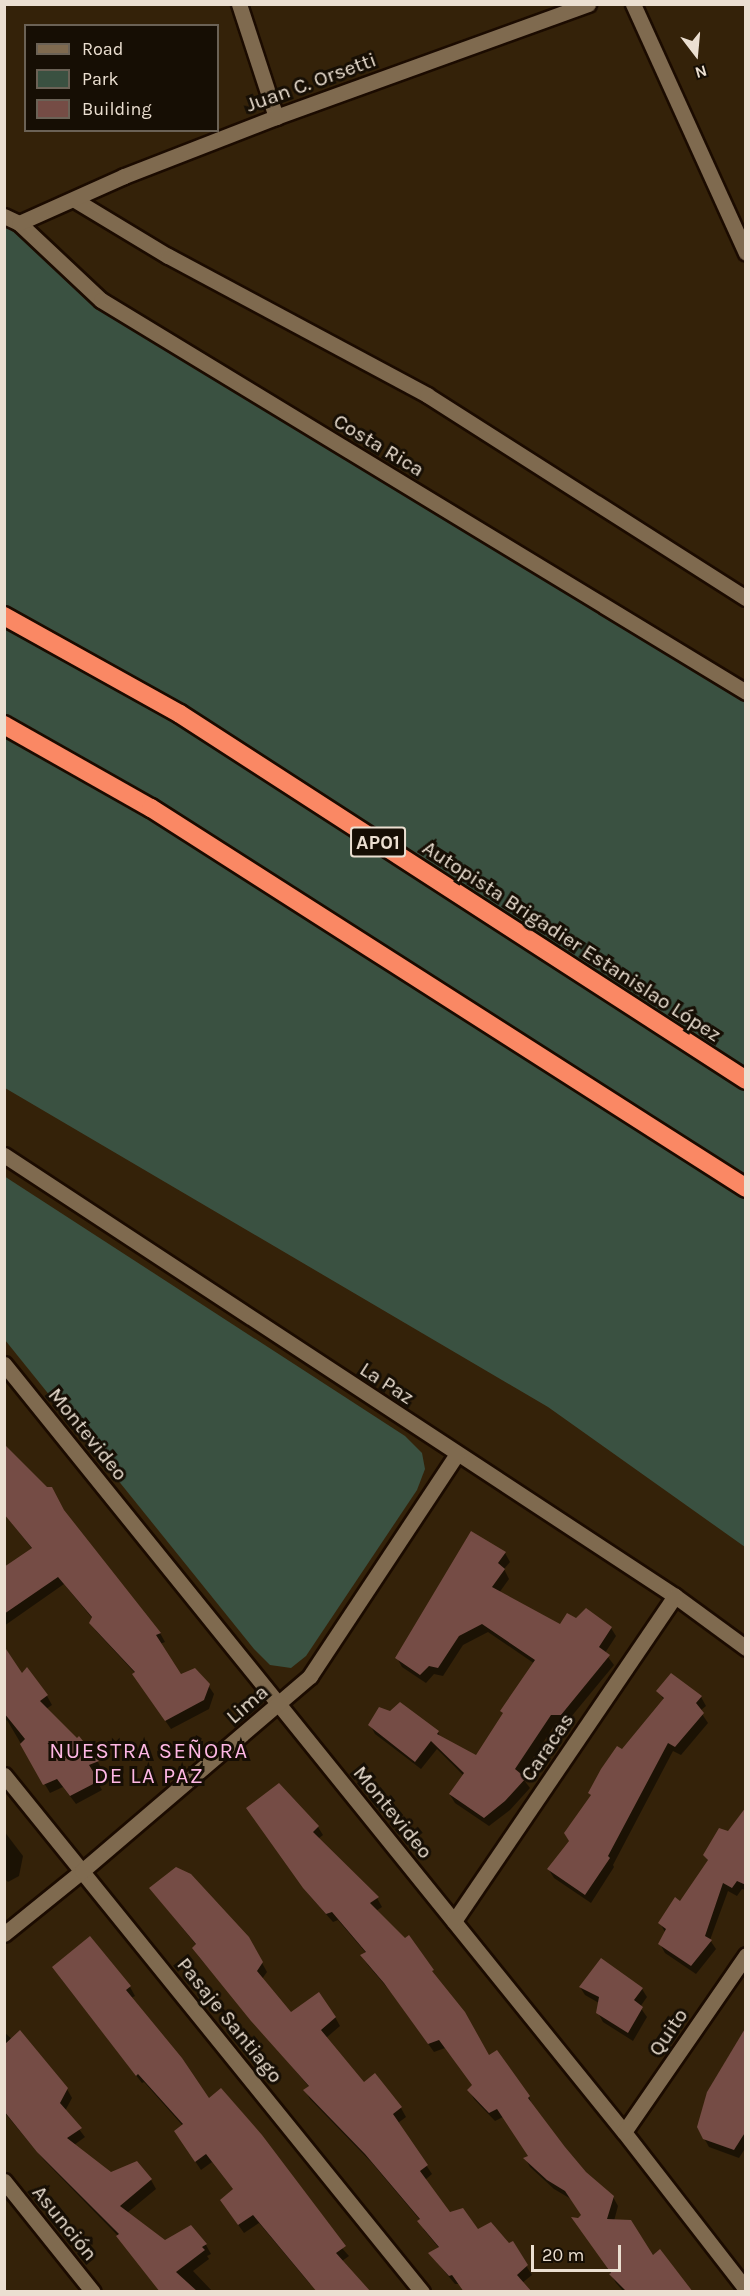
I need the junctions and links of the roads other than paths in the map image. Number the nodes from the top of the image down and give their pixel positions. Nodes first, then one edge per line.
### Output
1 (239, 4) edge
2 (588, 4) edge
3 (633, 4) edge
4 (276, 117) junction
5 (75, 200) junction
6 (4, 216) edge
7 (19, 224) junction
8 (746, 253) edge
9 (746, 598) edge
10 (4, 616) edge
11 (746, 692) edge
12 (4, 725) edge
13 (746, 1080) edge
14 (4, 1155) edge
15 (746, 1188) edge
16 (4, 1364) edge
17 (458, 1454) junction
18 (675, 1596) junction
19 (746, 1648) edge
20 (279, 1704) junction
21 (4, 1775) edge
22 (82, 1871) junction
23 (454, 1921) junction
24 (4, 1934) edge
25 (746, 1955) edge
26 (624, 2132) junction
27 (4, 2181) edge
28 (746, 2289) edge
29 (93, 2292) edge
30 (422, 2292) edge

1 - 4 street
2 - 4 street, Juan C. Orsetti
3 - 8 street
4 - 5 street, Juan C. Orsetti
5 - 7 street, Juan C. Orsetti
5 - 9 street
6 - 7 street, Costa Rica
7 - 11 street, Costa Rica
10 - 13 highway, Autopista Brigadier Estanislao López / AP01
12 - 15 highway
14 - 17 street, La Paz
16 - 20 street, Montevideo
17 - 18 street, La Paz
17 - 20 street, Lima
18 - 19 street, La Paz
18 - 23 street, Caracas
20 - 22 street, Lima
20 - 23 street, Montevideo
21 - 22 street, Pasaje Santiago
22 - 24 street, Lima
22 - 30 street, Pasaje Santiago
23 - 26 street, Montevideo
25 - 26 street, Quito
26 - 28 street, Montevideo
27 - 29 street, Asunción

